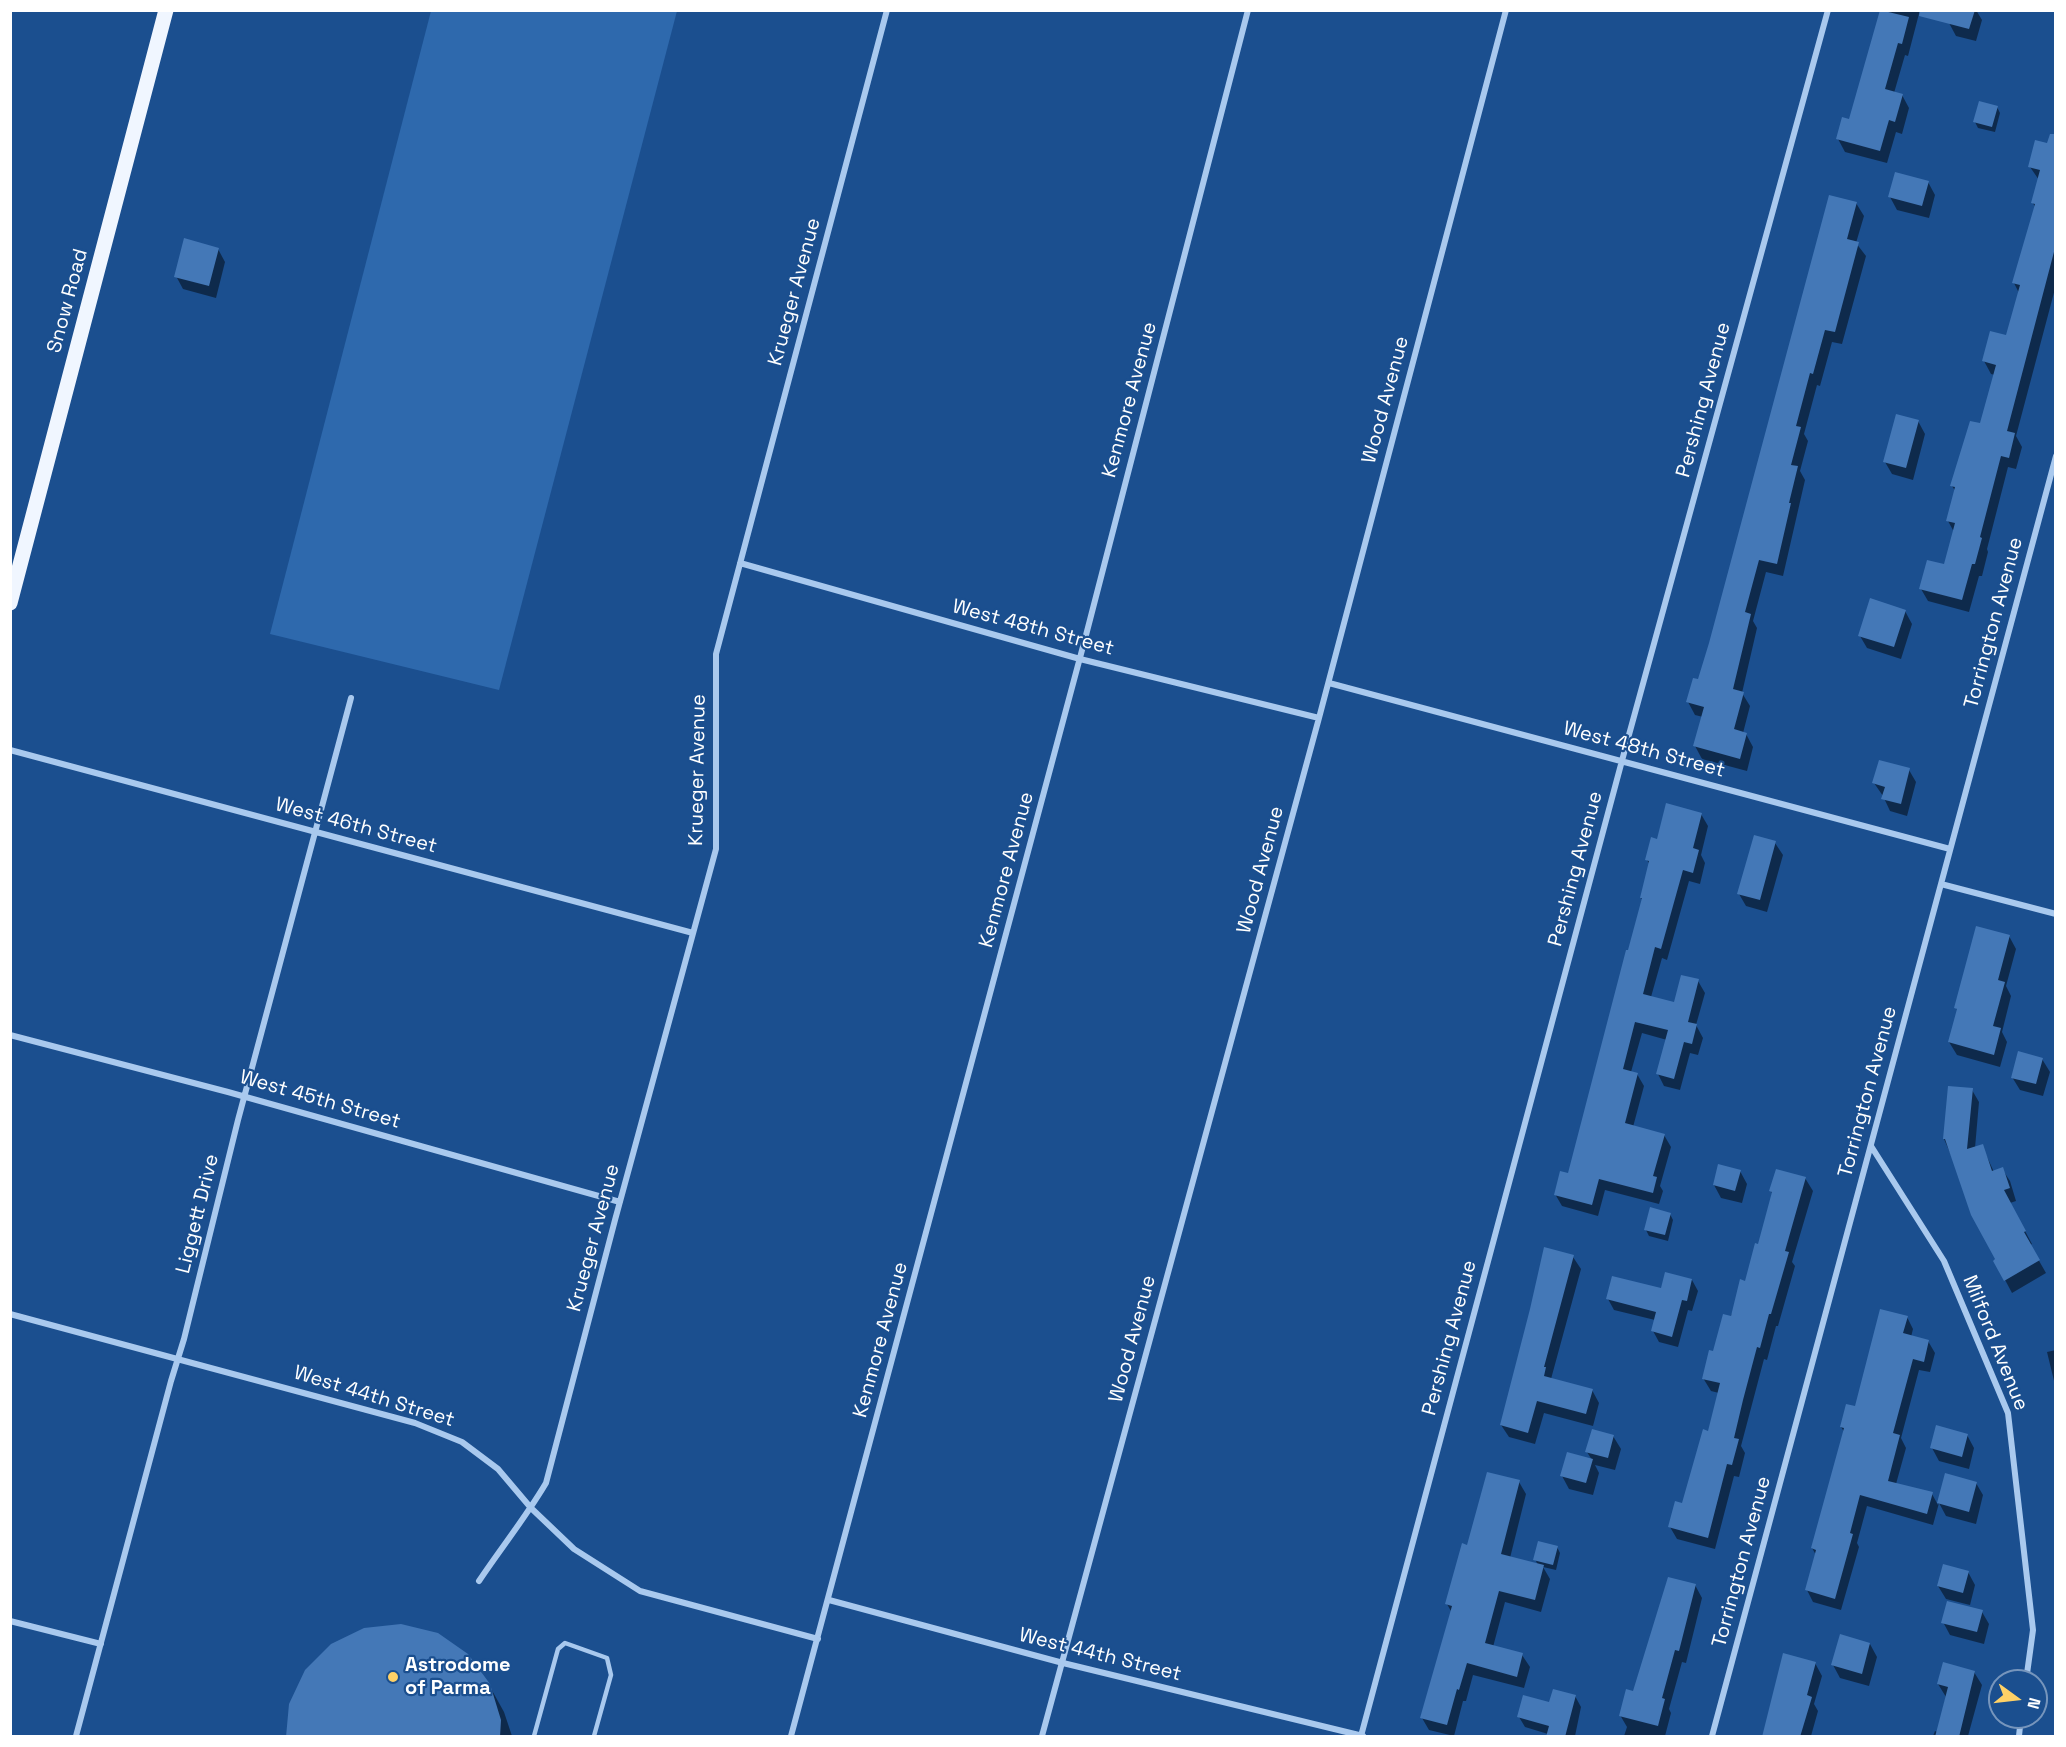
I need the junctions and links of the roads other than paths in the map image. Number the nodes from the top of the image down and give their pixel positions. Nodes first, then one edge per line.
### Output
1 (166, 10) edge
2 (887, 10) edge
3 (1248, 10) edge
4 (1506, 10) edge
5 (1828, 10) edge
6 (2055, 456) edge
7 (740, 563) junction
8 (10, 603) edge
9 (1080, 659) junction
10 (1329, 683) junction
11 (351, 698) dead end
12 (1319, 718) junction
13 (10, 750) edge
14 (1622, 761) junction
15 (316, 833) junction
16 (1950, 849) junction
17 (1941, 884) junction
18 (2055, 914) edge
19 (693, 933) junction
20 (10, 1035) edge
21 (245, 1096) junction
22 (1871, 1146) junction
23 (620, 1202) junction
24 (10, 1314) edge
25 (177, 1359) junction
26 (531, 1508) junction
27 (479, 1581) dead end
28 (829, 1600) junction
29 (10, 1620) edge
30 (818, 1639) junction
31 (100, 1644) junction
32 (1063, 1663) junction
33 (2028, 1669) edge
34 (1362, 1736) edge
35 (76, 1737) edge
36 (534, 1737) edge
37 (594, 1737) edge
38 (791, 1737) edge
39 (1042, 1737) edge
40 (1712, 1737) edge

1 - 8 main road, Snow Road
2 - 7 street, Krueger Avenue
3 - 9 street, Kenmore Avenue
4 - 10 street, Wood Avenue
5 - 14 street, Pershing Avenue
6 - 16 street, Torrington Avenue
7 - 9 street, West 48th Street
7 - 19 street, Krueger Avenue
9 - 12 street, West 48th Street
9 - 28 street, Kenmore Avenue
10 - 12 street, Wood Avenue
10 - 14 street, West 48th Street
11 - 15 street, Liggett Drive
12 - 32 street, Wood Avenue
13 - 15 street, West 46th Street
14 - 16 street, West 48th Street
14 - 34 street, Pershing Avenue
15 - 19 street, West 46th Street
15 - 21 street, Liggett Drive
16 - 17 street, Torrington Avenue
17 - 18 street
17 - 22 street, Torrington Avenue
19 - 23 street, Krueger Avenue
20 - 21 street, West 45th Street
21 - 23 street, West 45th Street
21 - 25 street, Liggett Drive
22 - 33 street, Milford Avenue
22 - 40 street, Torrington Avenue
23 - 26 street, Krueger Avenue
24 - 25 street, West 44th Street
25 - 26 street, West 44th Street
25 - 31 street, Liggett Drive
26 - 27 street, Krueger Avenue
26 - 30 street, West 44th Street
28 - 30 street, Kenmore Avenue
28 - 32 street, West 44th Street
29 - 31 street
30 - 38 street, Kenmore Avenue
31 - 35 street, Liggett Drive
32 - 34 street, West 44th Street
32 - 39 street, Wood Avenue
36 - 37 lane

